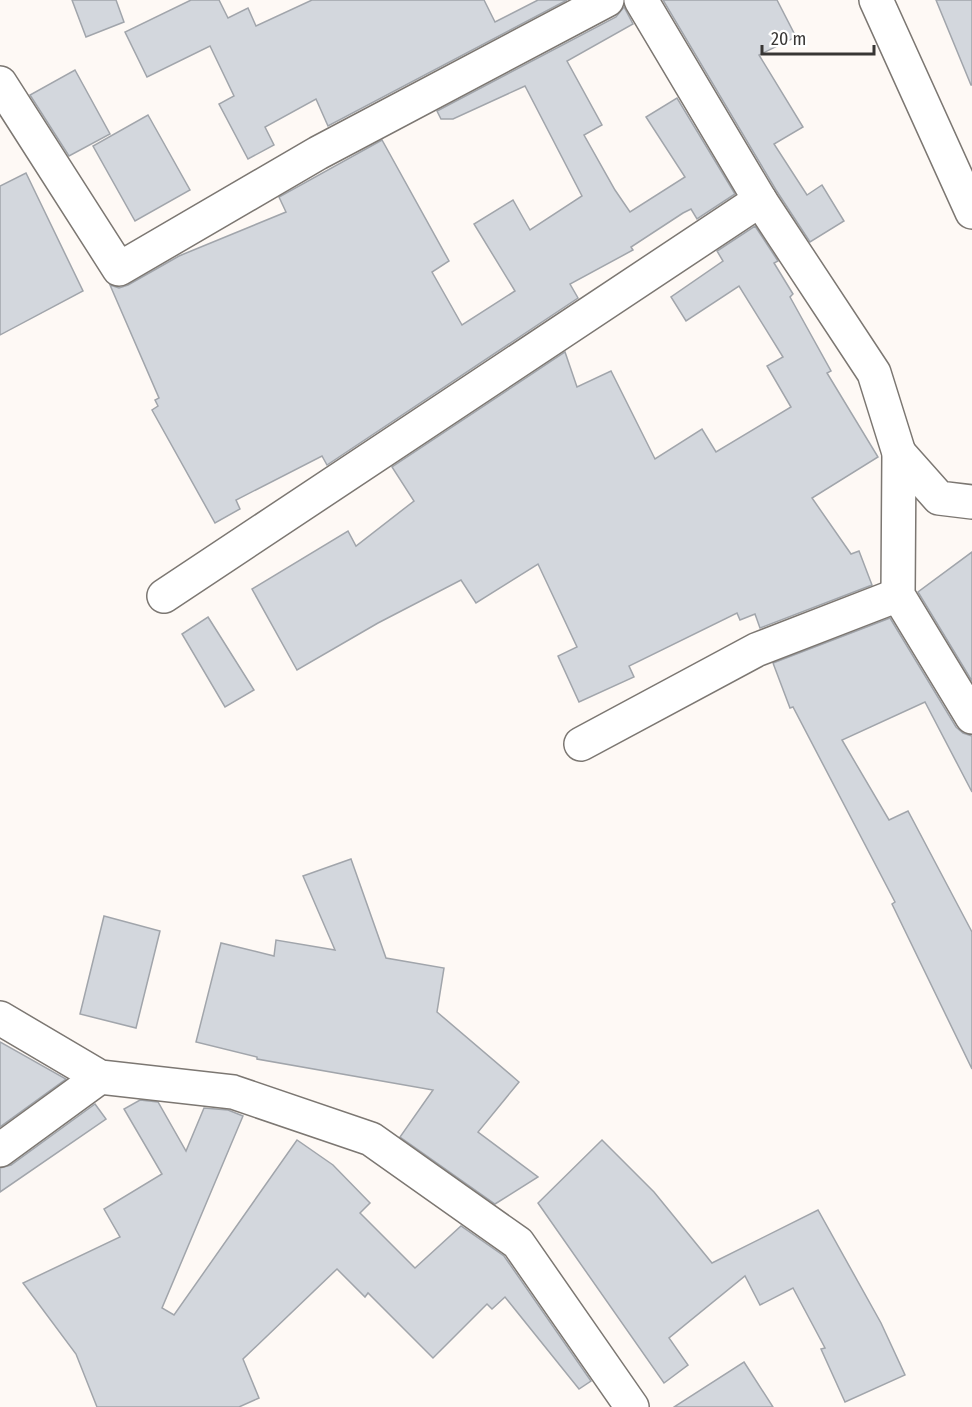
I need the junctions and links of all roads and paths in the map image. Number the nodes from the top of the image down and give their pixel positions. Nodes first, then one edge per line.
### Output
1 (607, 0) edge
2 (641, 0) edge
3 (876, 0) edge
4 (0, 84) edge
5 (760, 200) junction
6 (972, 212) edge
7 (898, 453) junction
8 (972, 502) edge
9 (898, 595) junction
10 (164, 596) dead end
11 (972, 717) edge
12 (581, 744) dead end
13 (0, 1018) edge
14 (100, 1077) junction
15 (0, 1150) edge
16 (632, 1407) edge

1 - 4 street
2 - 5 street
3 - 6 street
5 - 7 street
5 - 10 street
7 - 8 street
7 - 9 street
9 - 11 street
9 - 12 street
13 - 14 street
14 - 15 street
14 - 16 street

